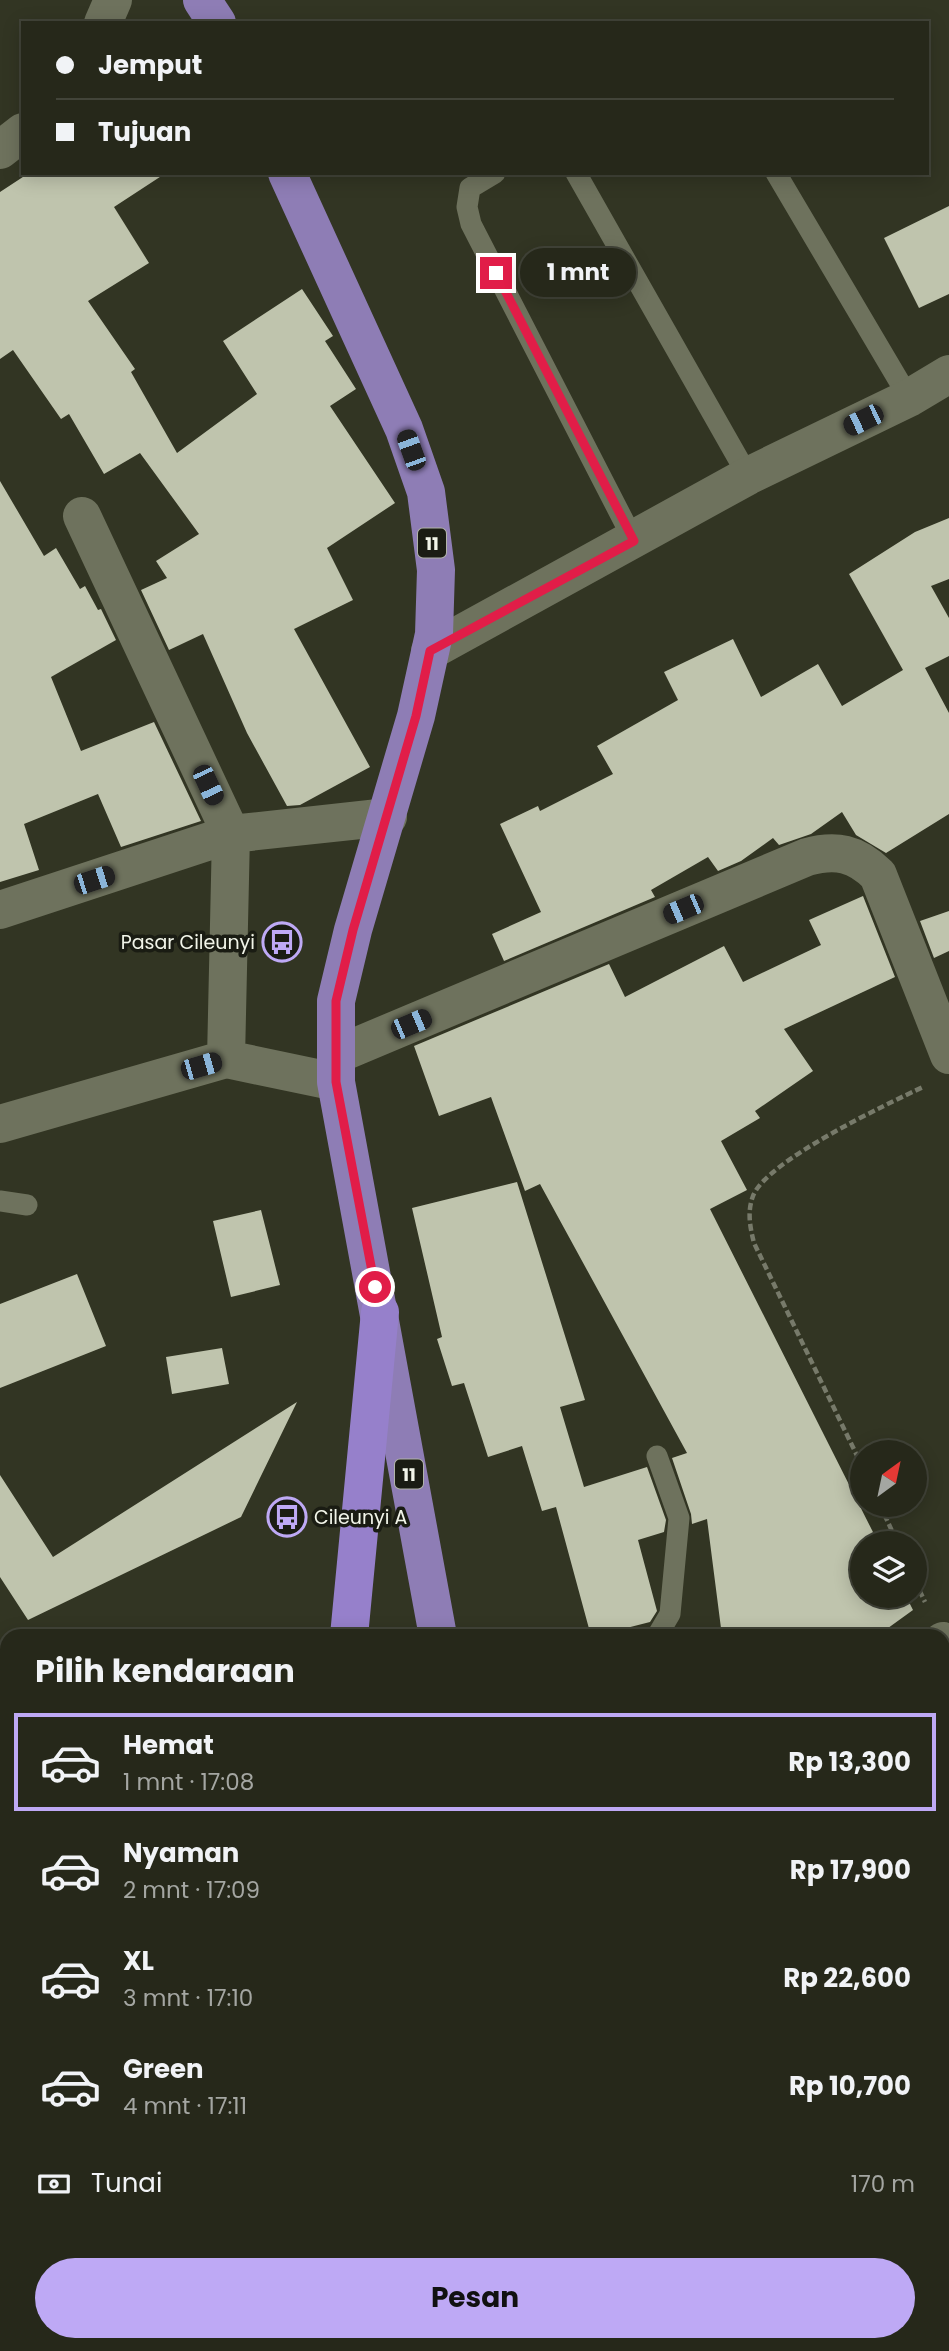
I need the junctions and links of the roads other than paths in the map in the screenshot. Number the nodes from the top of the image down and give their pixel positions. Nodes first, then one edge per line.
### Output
1 (113, 0) edge
2 (202, 0) edge
3 (217, 0) edge
4 (104, 21) edge
5 (218, 21) edge
6 (219, 21) edge
7 (21, 134) edge
8 (0, 150) edge
9 (288, 175) edge
10 (492, 175) edge
11 (577, 175) edge
12 (777, 175) edge
13 (949, 374) edge
14 (909, 398) junction
15 (748, 476) junction
16 (82, 516) dead end
17 (634, 541) junction
18 (430, 651) junction
19 (388, 817) junction
20 (231, 834) junction
21 (0, 911) edge
22 (949, 1055) edge
23 (226, 1059) junction
24 (336, 1068) junction
25 (0, 1124) edge
26 (0, 1202) edge
27 (27, 1205) dead end
28 (380, 1312) junction
29 (657, 1456) dead end
30 (350, 1629) edge
31 (437, 1629) edge
32 (661, 1629) edge

1 - 4 street
2 - 5 highway
3 - 6 highway
7 - 8 street
9 - 18 highway, 11
10 - 17 lane
11 - 15 lane
12 - 14 lane
13 - 14 street
14 - 15 street
15 - 17 street
16 - 20 street
17 - 18 street
18 - 19 highway, 11
19 - 20 street
19 - 24 highway, 11
20 - 21 street
20 - 23 street
22 - 24 street
23 - 24 street
23 - 25 street
24 - 28 highway, 11
26 - 27 lane
28 - 30 highway
28 - 31 highway, 11
29 - 32 lane

